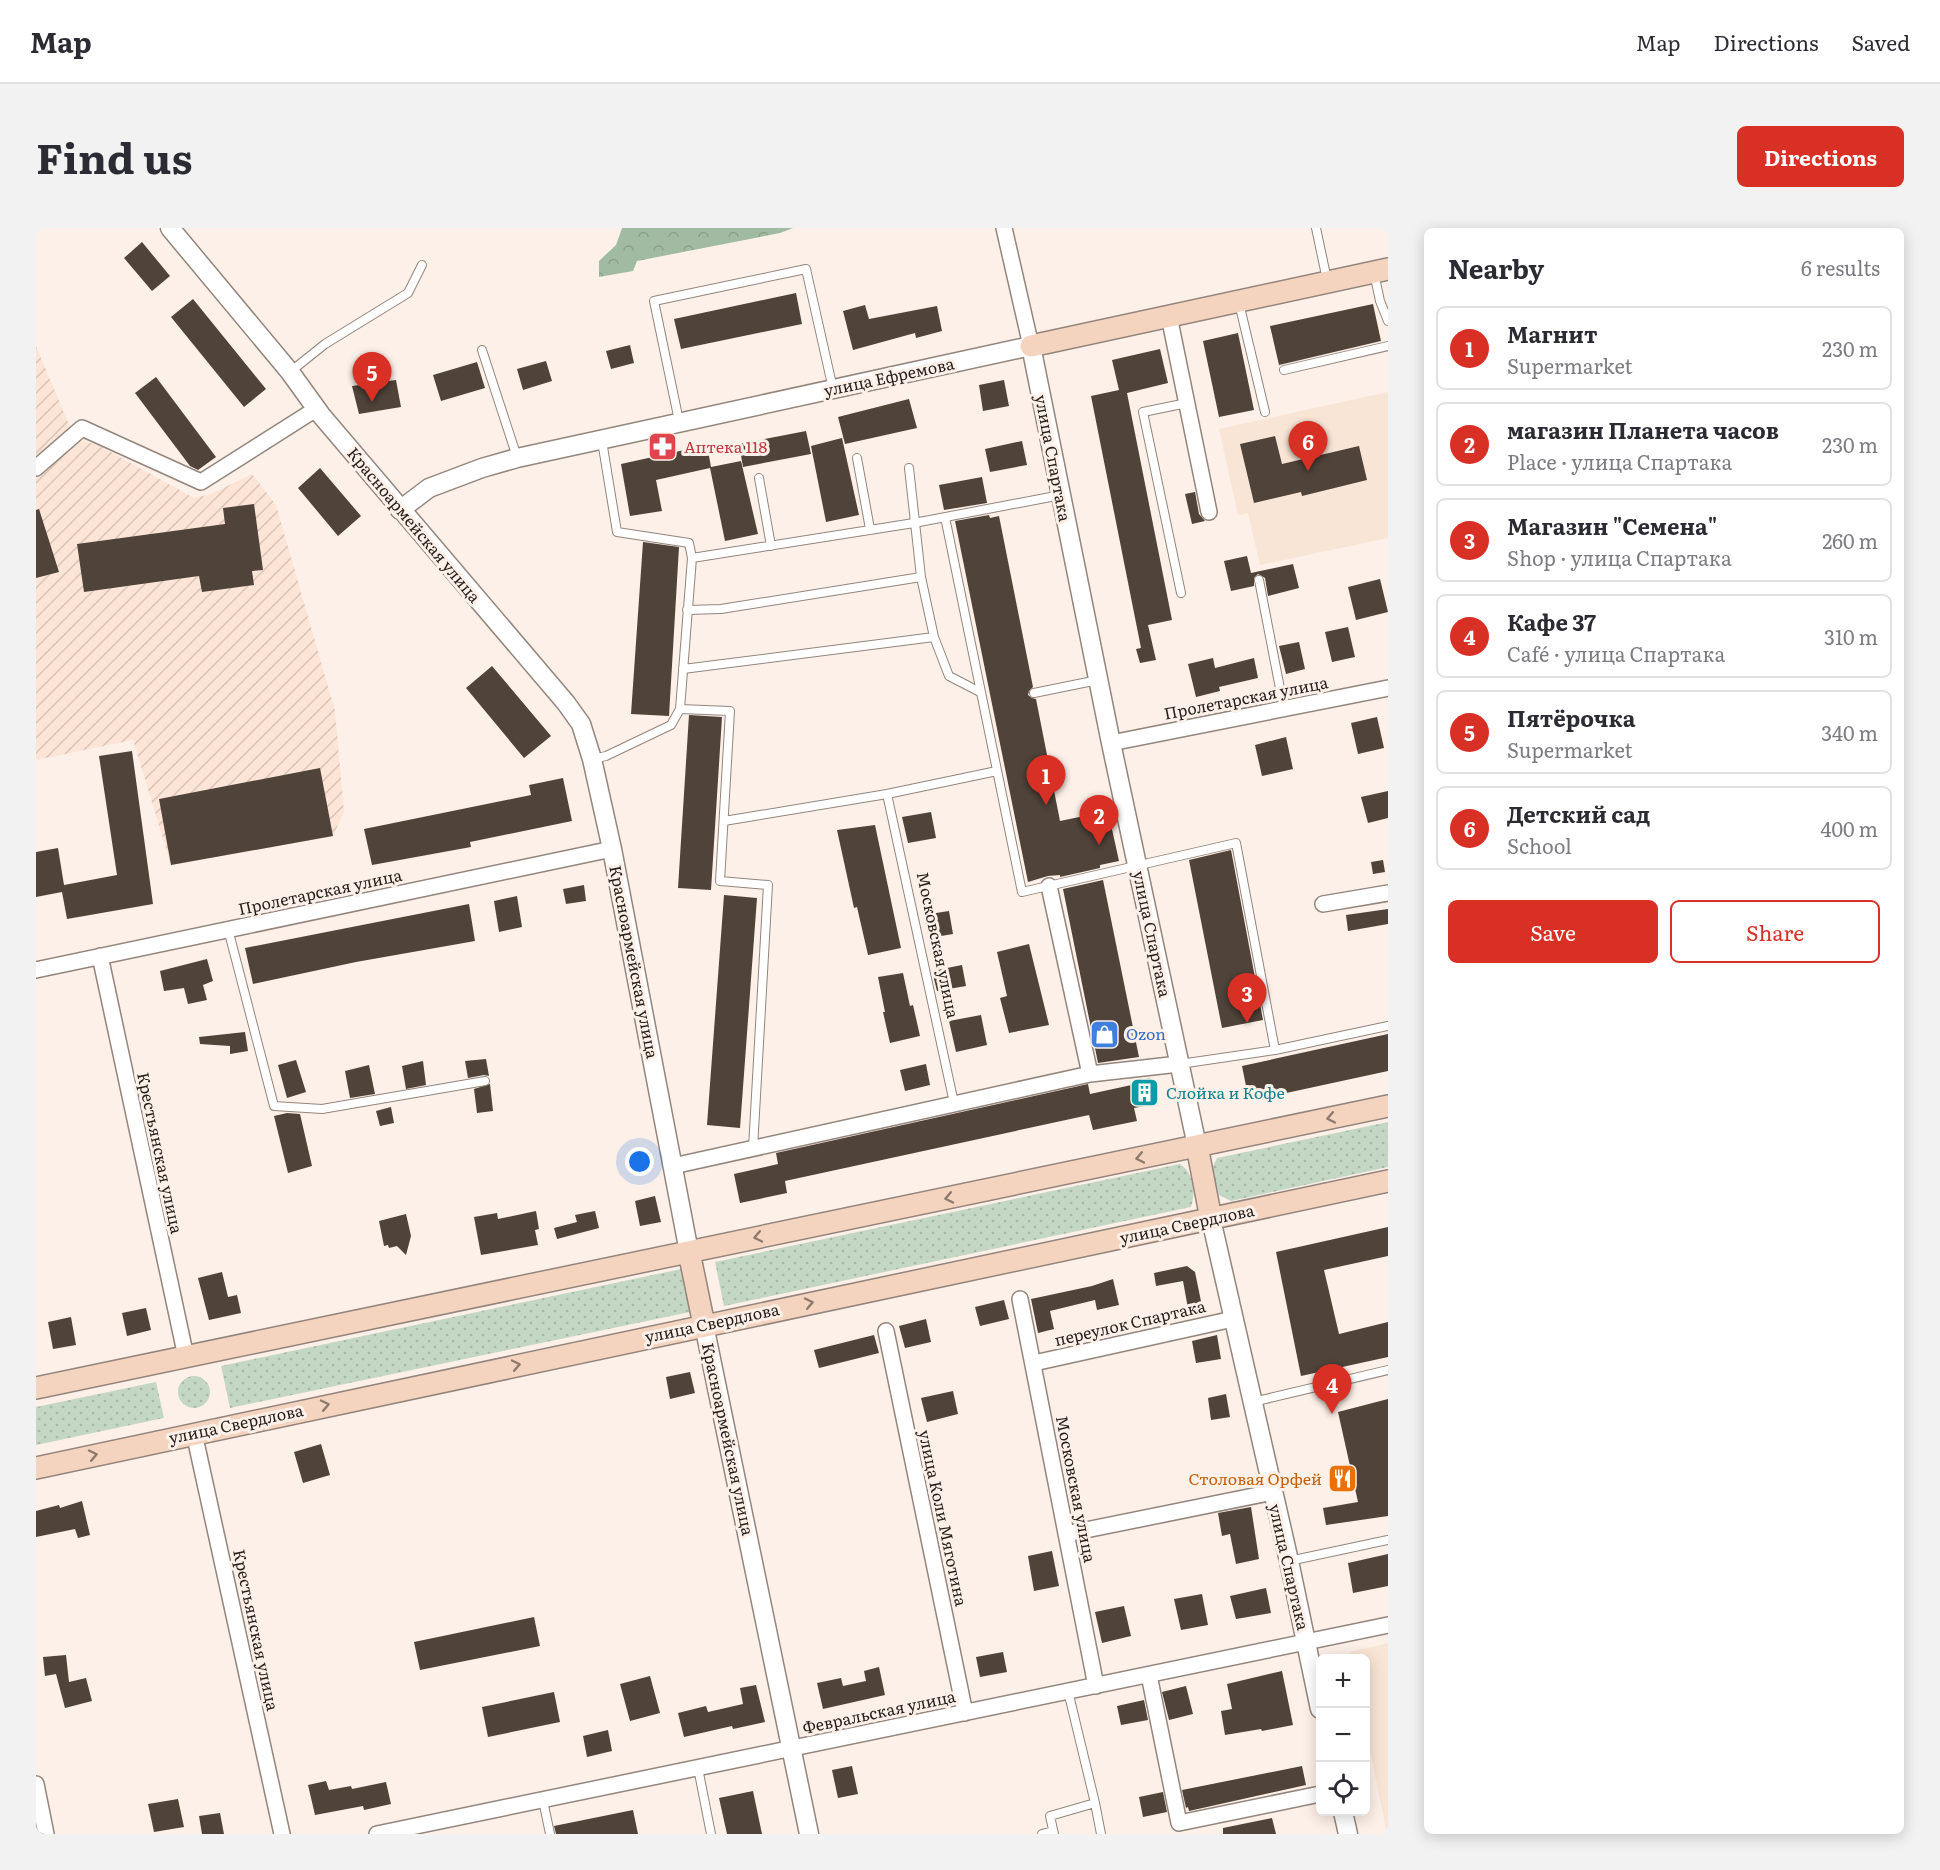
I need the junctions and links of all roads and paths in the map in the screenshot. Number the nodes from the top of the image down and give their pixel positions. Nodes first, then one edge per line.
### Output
1 (170, 228) edge
2 (1004, 228) edge
3 (1316, 228) edge
4 (422, 265) dead end
5 (1381, 270) edge
6 (1327, 281) junction
7 (1239, 301) junction
8 (1169, 316) junction
9 (1388, 321) edge
10 (1031, 346) junction
11 (1388, 346) edge
12 (482, 350) dead end
13 (1284, 370) dead end
14 (290, 372) junction
15 (832, 389) junction
16 (1187, 403) junction
17 (316, 409) junction
18 (1265, 412) dead end
19 (679, 423) junction
20 (601, 440) junction
21 (517, 458) junction
22 (857, 458) dead end
23 (36, 468) edge
24 (909, 468) dead end
25 (759, 478) dead end
26 (1061, 495) junction
27 (400, 510) junction
28 (1209, 512) dead end
29 (945, 517) junction
30 (914, 523) junction
31 (870, 529) junction
32 (771, 546) junction
33 (692, 558) junction
34 (921, 577) junction
35 (1259, 580) dead end
36 (1181, 593) dead end
37 (687, 610) junction
38 (934, 637) junction
39 (683, 669) junction
40 (1098, 680) junction
41 (1388, 688) edge
42 (980, 692) junction
43 (1035, 693) dead end
44 (680, 709) junction
45 (1284, 709) junction
46 (1110, 743) junction
47 (592, 759) junction
48 (997, 771) junction
49 (887, 794) junction
50 (724, 821) junction
51 (612, 849) junction
52 (1137, 866) junction
53 (1048, 886) junction
54 (1388, 892) edge
55 (1323, 904) dead end
56 (228, 929) junction
57 (100, 956) junction
58 (36, 969) edge
59 (1388, 1026) edge
60 (1275, 1050) junction
61 (1179, 1064) junction
62 (1090, 1074) junction
63 (485, 1081) dead end
64 (954, 1103) junction
65 (1388, 1106) edge
66 (1197, 1146) junction
67 (753, 1148) junction
68 (673, 1166) junction
69 (1388, 1181) edge
70 (1211, 1219) junction
71 (689, 1252) junction
72 (1020, 1299) dead end
73 (1233, 1318) junction
74 (704, 1325) junction
75 (886, 1331) dead end
76 (186, 1357) junction
77 (1034, 1363) junction
78 (1388, 1370) edge
79 (36, 1388) edge
80 (1252, 1402) junction
81 (194, 1433) junction
82 (36, 1468) edge
83 (1273, 1492) junction
84 (1066, 1534) junction
85 (1388, 1539) edge
86 (1289, 1561) junction
87 (1388, 1625) edge
88 (1306, 1642) junction
89 (1149, 1675) junction
90 (1096, 1686) junction
91 (1316, 1689) edge
92 (1068, 1691) junction
93 (965, 1713) junction
94 (792, 1749) junction
95 (698, 1768) junction
96 (36, 1784) edge
97 (1316, 1795) edge
98 (543, 1800) junction
99 (1095, 1803) junction
100 (1344, 1816) edge
101 (433, 1828) edge
102 (1053, 1833) edge
103 (46, 1834) edge
104 (282, 1834) edge
105 (377, 1834) edge
106 (550, 1834) edge
107 (711, 1834) edge
108 (809, 1834) edge
109 (1042, 1834) edge
110 (1101, 1834) edge
111 (1348, 1834) edge

1 - 14 street, Красноармейская улица
2 - 10 street, улица Спартака
3 - 6 lane
4 - 14 lane
5 - 6 main road, улица Ефремова
5 - 9 lane
6 - 7 main road, улица Ефремова
7 - 8 main road, улица Ефремова
7 - 18 lane
8 - 10 main road, улица Ефремова
8 - 16 street
10 - 15 street, улица Ефремова
10 - 26 street, улица Спартака
11 - 13 lane
12 - 21 lane
14 - 17 street, Красноармейская улица
15 - 19 street, улица Ефремова
15 - 19 lane
16 - 28 street
16 - 36 lane
17 - 23 street
17 - 27 street, Красноармейская улица
19 - 20 street, улица Ефремова
20 - 21 street, улица Ефремова
20 - 33 lane
21 - 27 street, улица Ефремова
22 - 31 lane
24 - 30 lane
25 - 32 lane
26 - 29 lane
26 - 40 street, улица Спартака
27 - 47 street, Красноармейская улица
29 - 30 lane
29 - 42 lane
30 - 31 lane
30 - 34 lane
31 - 32 lane
32 - 33 lane
33 - 37 lane
34 - 37 lane
34 - 38 lane
35 - 45 lane
37 - 39 lane
38 - 39 lane
38 - 42 lane
39 - 44 lane
40 - 43 lane
40 - 46 street, улица Спартака
41 - 45 street, Пролетарская улица
42 - 48 lane
44 - 47 lane
44 - 50 lane
45 - 46 street, Пролетарская улица
46 - 52 street, улица Спартака
47 - 51 street, Красноармейская улица
48 - 49 lane
48 - 53 lane
49 - 50 lane
49 - 64 lane, Московская улица
50 - 67 lane
51 - 56 street, Пролетарская улица
51 - 68 street, Красноармейская улица
52 - 53 lane
52 - 60 lane
52 - 61 street, улица Спартака
53 - 62 street
54 - 55 street
56 - 57 street, Пролетарская улица
56 - 63 lane
57 - 58 street, Пролетарская улица
57 - 76 street, Крестьянская улица
59 - 60 lane
60 - 61 lane
61 - 62 street
61 - 66 street, улица Спартака
62 - 64 street
64 - 67 street
65 -> 66 main road
66 - 70 main road, улица Спартака
66 -> 71 main road
67 - 68 street
68 - 71 street, Красноармейская улица
69 - 70 main road, улица Свердлова
70 - 73 street, улица Спартака
74 -> 70 main road, улица Свердлова
71 - 74 main road, Красноармейская улица
71 - 76 main road
72 - 77 street, Московская улица
73 - 77 street, переулок Спартака
73 - 80 street, улица Спартака
81 -> 74 main road, улица Свердлова
74 - 94 street, Красноармейская улица
75 - 93 street, улица Коли Мяготина
76 - 79 main road
77 - 84 street, Московская улица
78 - 80 lane
80 - 83 street, улица Спартака
82 -> 81 main road, улица Свердлова
81 - 104 street, Крестьянская улица
83 - 84 street
83 - 86 street, улица Спартака
84 - 90 street, Московская улица
85 - 86 lane
86 - 88 street, улица Спартака
87 - 88 street, Февральская улица
88 - 89 street, Февральская улица
88 - 91 street, улица Спартака
89 - 90 street, Февральская улица
89 - 97 street
90 - 92 street, Февральская улица
92 - 93 street, Февральская улица
92 - 99 lane
93 - 94 street, Февральская улица
94 - 95 street, Февральская улица
94 - 108 street, Красноармейская улица
95 - 98 street, Февральская улица
95 - 107 lane
96 - 103 street
98 - 101 street, Февральская улица
98 - 106 lane
99 - 102 lane
99 - 110 lane
100 - 111 street
101 - 105 street, Февральская улица
102 - 109 lane

